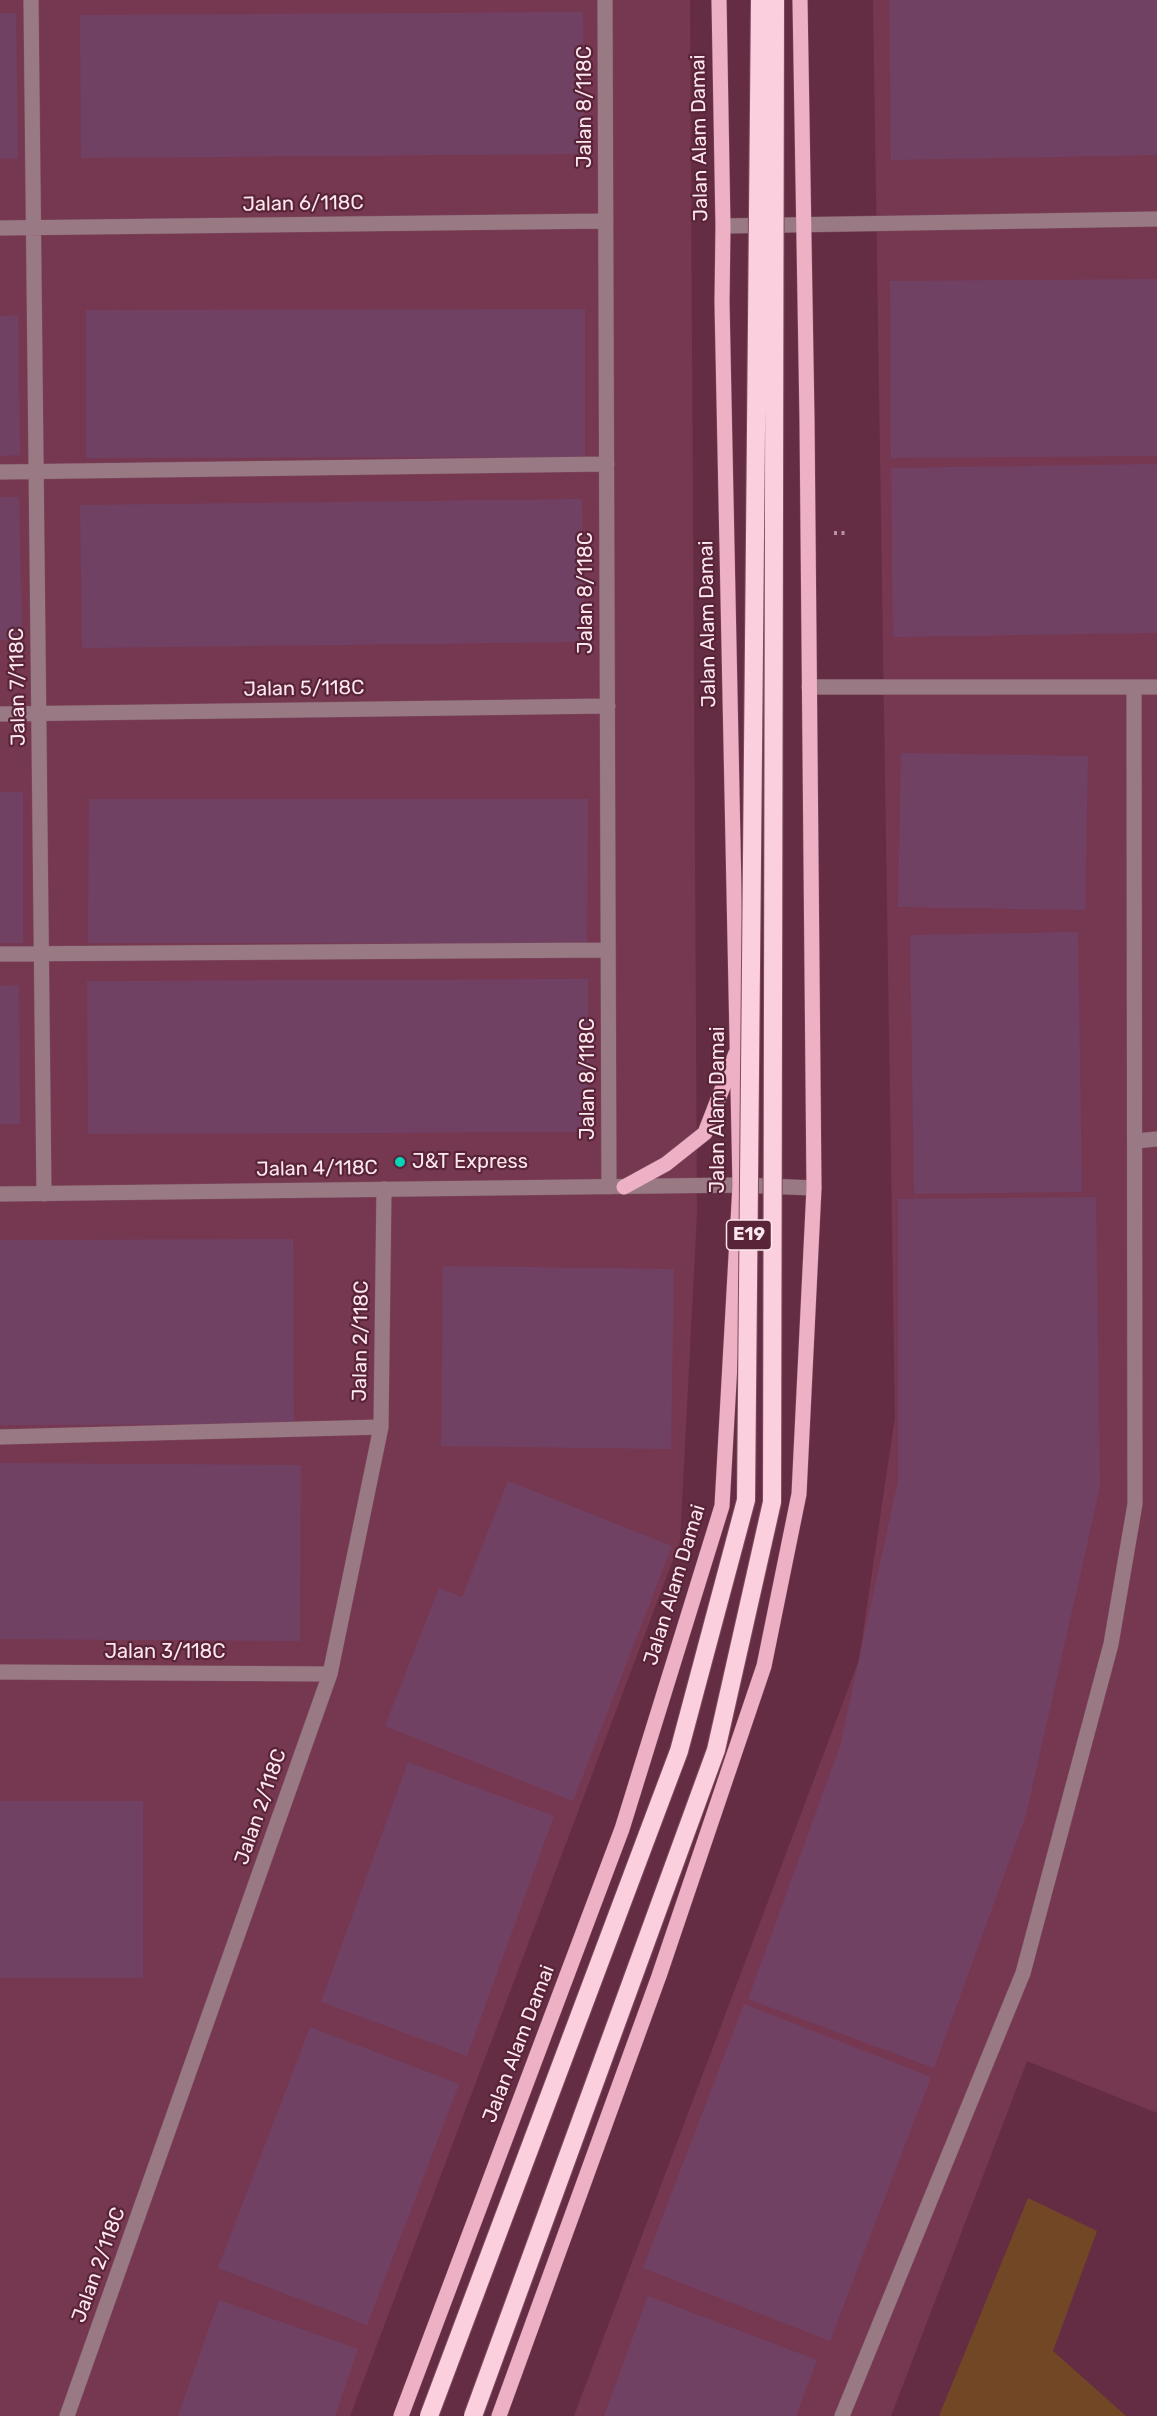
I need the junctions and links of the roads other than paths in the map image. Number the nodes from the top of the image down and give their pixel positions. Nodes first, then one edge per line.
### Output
1 (31, 0) edge
2 (605, 0) edge
3 (719, 0) edge
4 (760, 0) edge
5 (775, 0) edge
6 (800, 0) edge
7 (1157, 219) edge
8 (606, 221) junction
9 (802, 225) junction
10 (723, 226) junction
11 (0, 228) edge
12 (34, 228) junction
13 (607, 464) junction
14 (0, 472) edge
15 (37, 472) junction
16 (809, 687) junction
17 (1134, 687) junction
18 (1157, 687) edge
19 (608, 706) junction
20 (39, 713) junction
21 (0, 714) edge
22 (608, 950) junction
23 (42, 953) junction
24 (0, 954) edge
25 (739, 1045) junction
26 (1157, 1139) edge
27 (1136, 1141) junction
28 (740, 1185) junction
29 (617, 1187) junction
30 (814, 1188) junction
31 (384, 1189) junction
32 (0, 1194) edge
33 (44, 1194) junction
34 (381, 1427) junction
35 (0, 1437) edge
36 (0, 1672) edge
37 (330, 1674) junction
38 (67, 2416) edge
39 (401, 2416) edge
40 (429, 2416) edge
41 (473, 2416) edge
42 (499, 2416) edge
43 (842, 2416) edge

1 - 12 street, Jalan 7/118C
2 - 8 street, Jalan 8/118C
3 - 10 main road, Jalan Alam Damai
4 - 40 highway, E19, bridge
5 - 41 highway, E19, bridge
6 - 9 main road
7 - 9 street
8 - 12 street, Jalan 6/118C
8 - 13 street, Jalan 8/118C
9 - 10 street
9 - 16 main road
10 - 25 main road, Jalan Alam Damai
11 - 12 street, Jalan 6/118C
12 - 15 street, Jalan 7/118C
13 - 15 street
13 - 19 street, Jalan 8/118C
14 - 15 street
15 - 20 street, Jalan 7/118C
16 - 17 street
16 - 30 main road
17 - 18 street
17 - 27 street
19 - 20 street, Jalan 5/118C
19 - 22 street, Jalan 8/118C
20 - 21 street, Jalan 5/118C
20 - 23 street, Jalan 7/118C
22 - 23 street
22 - 29 street, Jalan 8/118C
23 - 24 street
23 - 33 street, Jalan 7/118C
25 - 28 main road, Jalan Alam Damai
25 - 29 main road
26 - 27 street
27 - 43 street
28 - 29 street, Jalan 4/118C
28 - 30 street, Jalan 4/118C
28 - 39 main road, Jalan Alam Damai
29 - 31 street, Jalan 4/118C
30 - 42 main road
31 - 33 street, Jalan 4/118C
31 - 34 street, Jalan 2/118C
32 - 33 street, Jalan 4/118C
34 - 35 street
34 - 37 street, Jalan 2/118C
36 - 37 street, Jalan 3/118C
37 - 38 street, Jalan 2/118C

